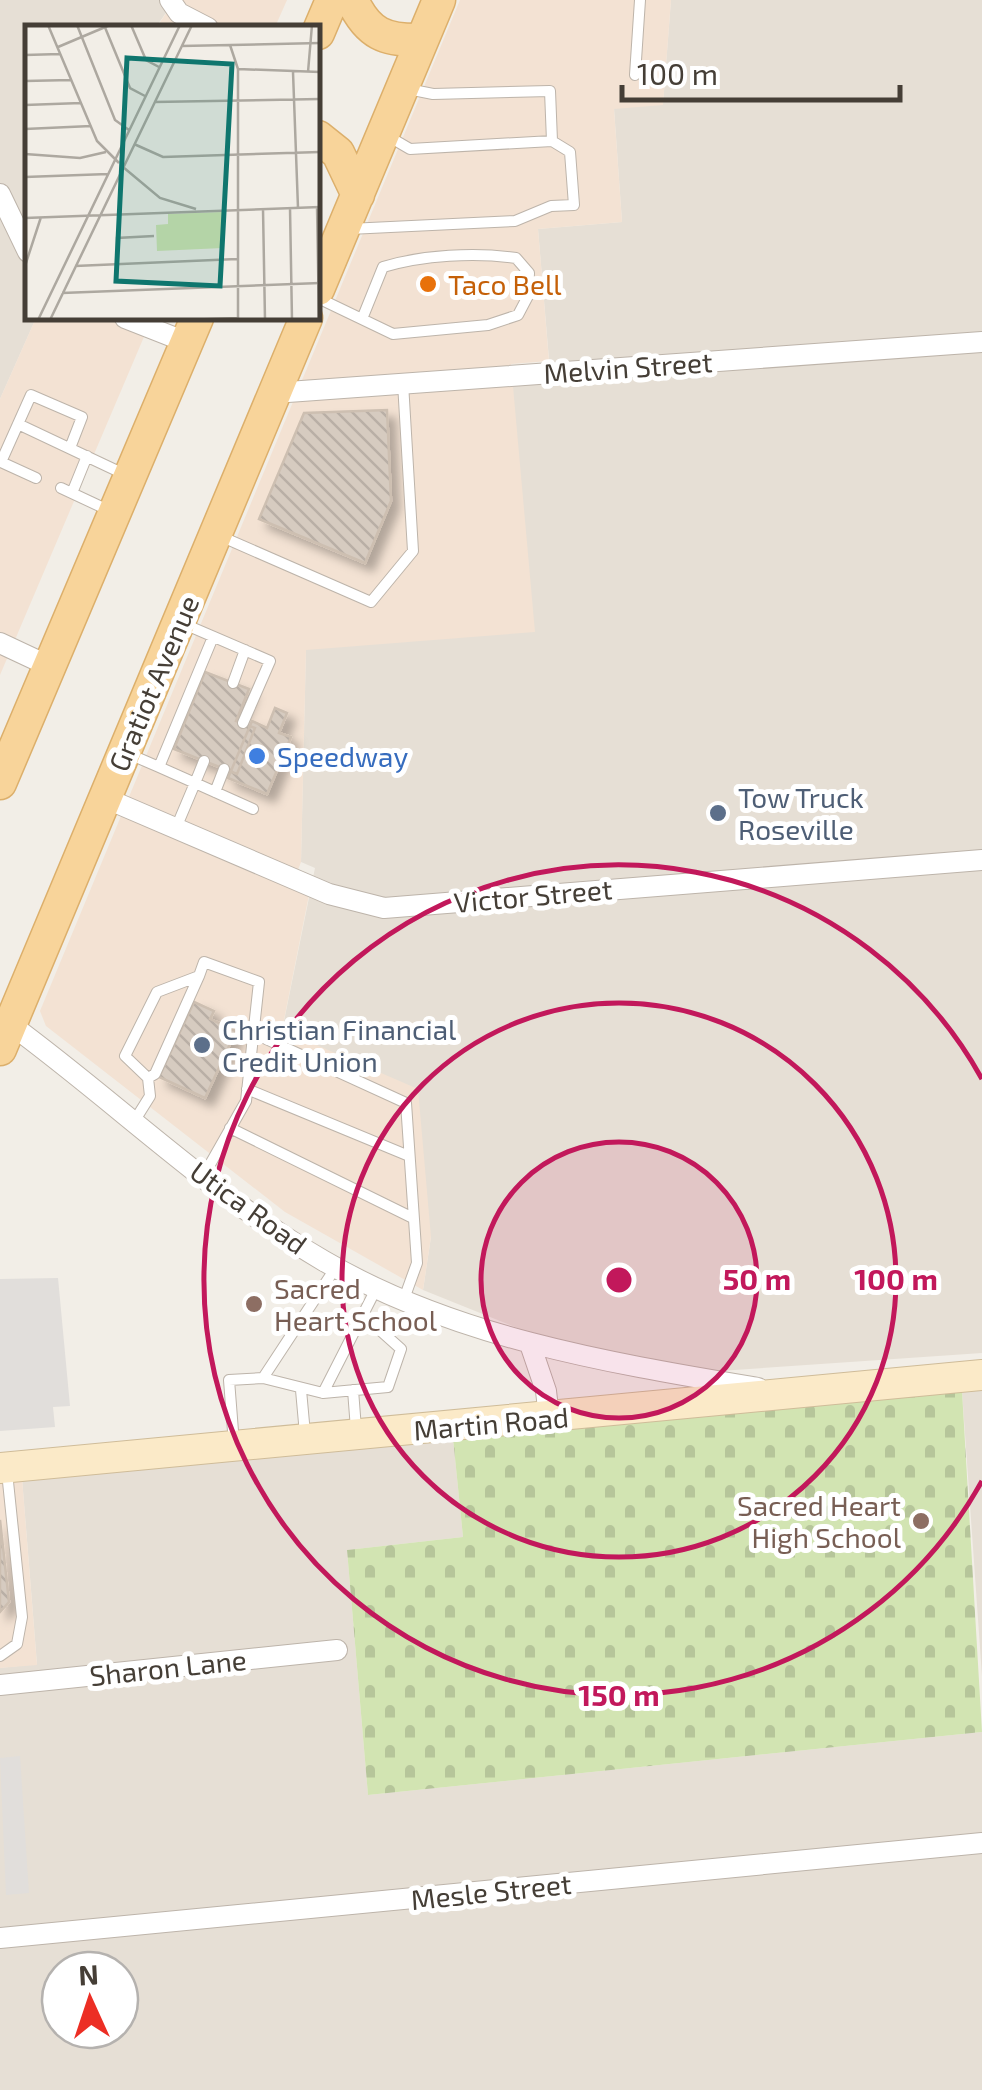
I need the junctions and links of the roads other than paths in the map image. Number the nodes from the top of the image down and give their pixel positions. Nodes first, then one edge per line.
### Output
1 (170, 0) edge
2 (332, 0) edge
3 (352, 0) edge
4 (439, 0) edge
5 (640, 0) edge
6 (202, 25) edge
7 (320, 28) edge
8 (422, 40) junction
9 (635, 75) dead end
10 (402, 88) junction
11 (383, 133) junction
12 (320, 139) edge
13 (552, 142) junction
14 (0, 194) edge
15 (358, 195) junction
16 (343, 230) junction
17 (25, 246) edge
18 (320, 285) edge
19 (320, 299) edge
20 (362, 319) junction
21 (136, 320) edge
22 (305, 320) edge
23 (191, 330) edge
24 (982, 342) edge
25 (402, 383) junction
26 (274, 393) junction
27 (18, 424) junction
28 (70, 448) junction
29 (86, 456) junction
30 (2, 462) edge
31 (129, 476) junction
32 (36, 478) dead end
33 (114, 512) junction
34 (215, 534) junction
35 (178, 622) junction
36 (212, 637) junction
37 (0, 643) edge
38 (245, 650) junction
39 (48, 666) junction
40 (234, 683) dead end
41 (243, 723) dead end
42 (124, 752) junction
43 (204, 760) dead end
44 (160, 768) junction
45 (224, 769) dead end
46 (0, 783) edge
47 (195, 784) junction
48 (215, 792) junction
49 (104, 798) junction
50 (253, 809) dead end
51 (176, 829) junction
52 (982, 860) edge
53 (199, 976) junction
54 (3, 1029) edge
55 (253, 1033) junction
56 (148, 1078) junction
57 (247, 1088) junction
58 (135, 1120) junction
59 (230, 1128) junction
60 (409, 1156) junction
61 (204, 1174) junction
62 (414, 1218) junction
63 (336, 1268) junction
64 (376, 1289) junction
65 (403, 1300) junction
66 (363, 1315) junction
67 (530, 1344) junction
68 (982, 1376) edge
69 (264, 1378) junction
70 (301, 1390) junction
71 (352, 1390) junction
72 (322, 1393) junction
73 (794, 1394) junction
74 (549, 1417) junction
75 (357, 1435) junction
76 (306, 1440) junction
77 (234, 1446) junction
78 (3, 1467) edge
79 (336, 1650) dead end
80 (0, 1656) edge
81 (0, 1685) edge
82 (982, 1844) edge
83 (0, 1938) edge

1 - 6 street
2 - 7 main road
3 - 8 main road
4 - 8 main road
5 - 9 lane
8 - 10 main road
10 - 11 main road
10 - 13 lane
11 - 13 lane
11 - 15 main road
12 - 15 main road
13 - 16 lane
14 - 17 street
15 - 16 main road
16 - 18 main road
19 - 20 lane
20 - 20 lane
21 - 23 street
22 - 26 main road, Gratiot Avenue
23 - 31 main road
24 - 25 street, Melvin Street
25 - 26 street, Melvin Street
25 - 34 lane
26 - 34 main road, Gratiot Avenue
27 - 28 lane
27 - 28 lane
27 - 30 lane
28 - 29 lane
29 - 31 lane
29 - 33 lane
30 - 32 lane
31 - 33 main road
33 - 39 main road
34 - 35 main road, Gratiot Avenue
35 - 36 lane
35 - 42 main road, Gratiot Avenue
36 - 38 lane
36 - 44 lane
37 - 39 street
38 - 40 lane
38 - 41 lane
39 - 46 main road
42 - 44 lane
42 - 49 main road, Gratiot Avenue
43 - 47 lane
44 - 47 lane
45 - 48 lane
47 - 48 lane
47 - 51 lane
48 - 50 lane
49 - 51 street, Victor Street
49 - 54 main road, Gratiot Avenue
51 - 52 street, Victor Street
53 - 55 lane
53 - 56 lane
53 - 56 lane
54 - 58 street, Utica Road
55 - 57 lane
55 - 60 lane
56 - 58 lane
57 - 59 lane
57 - 60 lane
58 - 61 street, Utica Road
59 - 61 lane
59 - 62 lane
60 - 62 lane
61 - 63 street, Utica Road
62 - 65 lane
63 - 64 street, Utica Road
63 - 69 lane
64 - 65 street, Utica Road
64 - 66 lane
65 - 67 street, Utica Road
66 - 71 lane
66 - 72 lane
67 - 73 street, Utica Road
67 - 74 street
68 - 73 street, Martin Road
69 - 70 lane
69 - 77 lane
70 - 72 lane
70 - 76 lane
71 - 72 lane
71 - 75 lane
73 - 74 street, Martin Road
74 - 75 street, Martin Road
75 - 76 street, Martin Road
76 - 77 street, Martin Road
77 - 78 street, Martin Road
78 - 80 lane
79 - 81 street, Sharon Lane
82 - 83 street, Mesle Street

